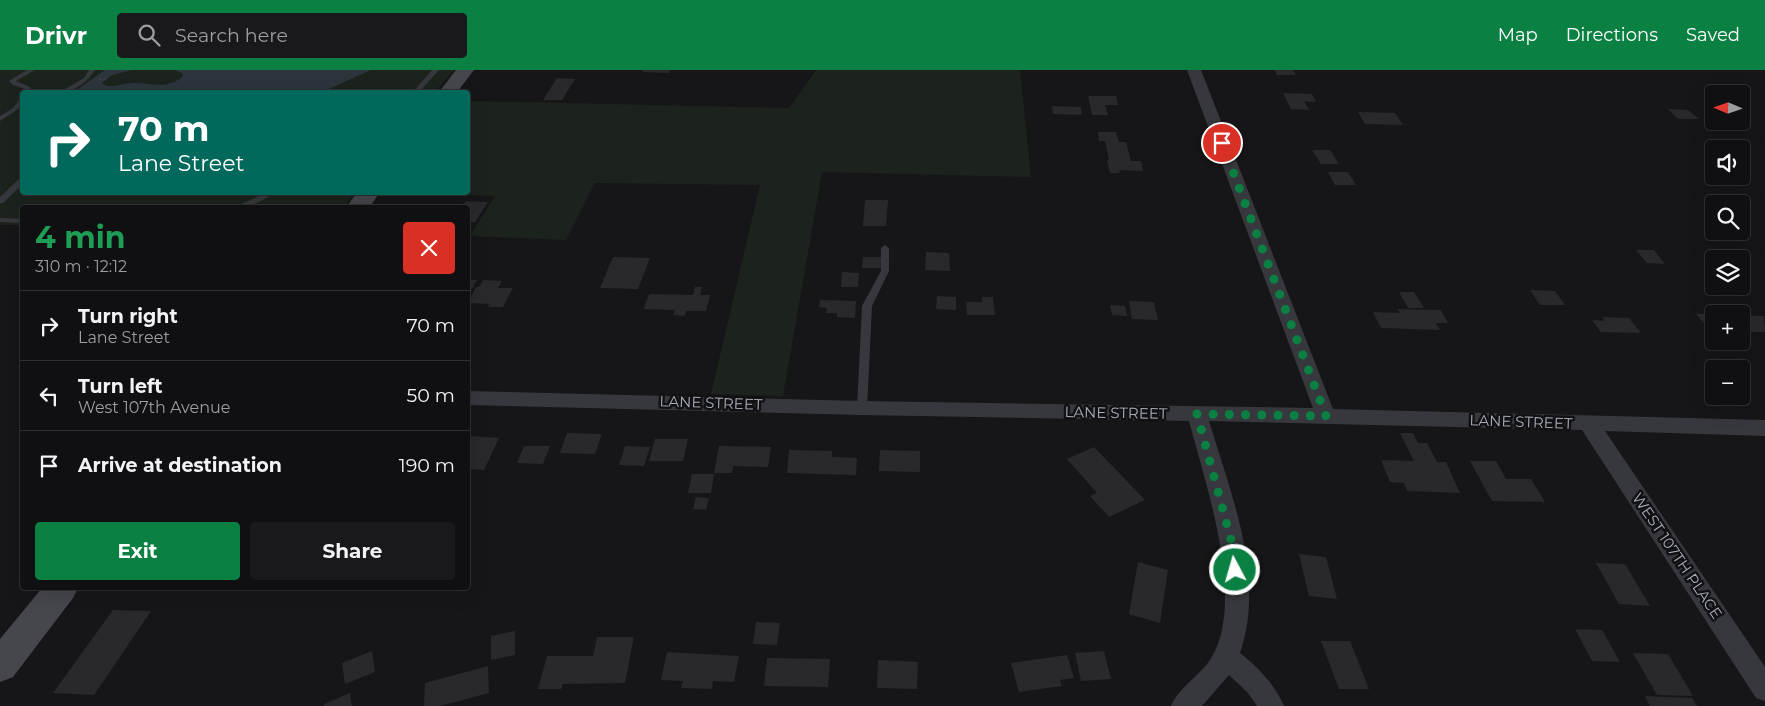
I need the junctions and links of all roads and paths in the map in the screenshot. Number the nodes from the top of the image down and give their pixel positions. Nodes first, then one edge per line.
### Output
1 (32, 70) edge
2 (92, 70) edge
3 (436, 70) edge
4 (466, 70) edge
5 (1194, 70) edge
6 (28, 90) edge
7 (67, 90) edge
8 (418, 90) edge
9 (450, 90) edge
10 (20, 102) edge
11 (0, 119) edge
12 (20, 183) edge
13 (266, 195) edge
14 (0, 201) edge
15 (244, 205) edge
16 (0, 220) edge
17 (20, 221) edge
18 (885, 248) dead end
19 (470, 398) edge
20 (862, 408) junction
21 (1197, 414) junction
22 (1326, 416) junction
23 (1589, 424) junction
24 (1765, 428) edge
25 (59, 590) edge
26 (1226, 657) junction
27 (0, 666) edge
28 (1765, 689) edge
29 (1184, 706) edge
30 (1271, 706) edge

1 - 6 lane
2 - 7 lane
3 - 8 lane
4 - 9 street
5 - 22 street
10 - 11 lane
12 - 14 lane
13 - 15 lane
16 - 17 lane
18 - 20 lane
19 - 20 street, LANE STREET
20 - 21 street, LANE STREET
21 - 22 street, LANE STREET
21 - 26 street
22 - 23 street, LANE STREET
23 - 24 street, LANE STREET
23 - 28 street, WEST 107TH PLACE
25 - 27 street
26 - 29 street
26 - 30 street

